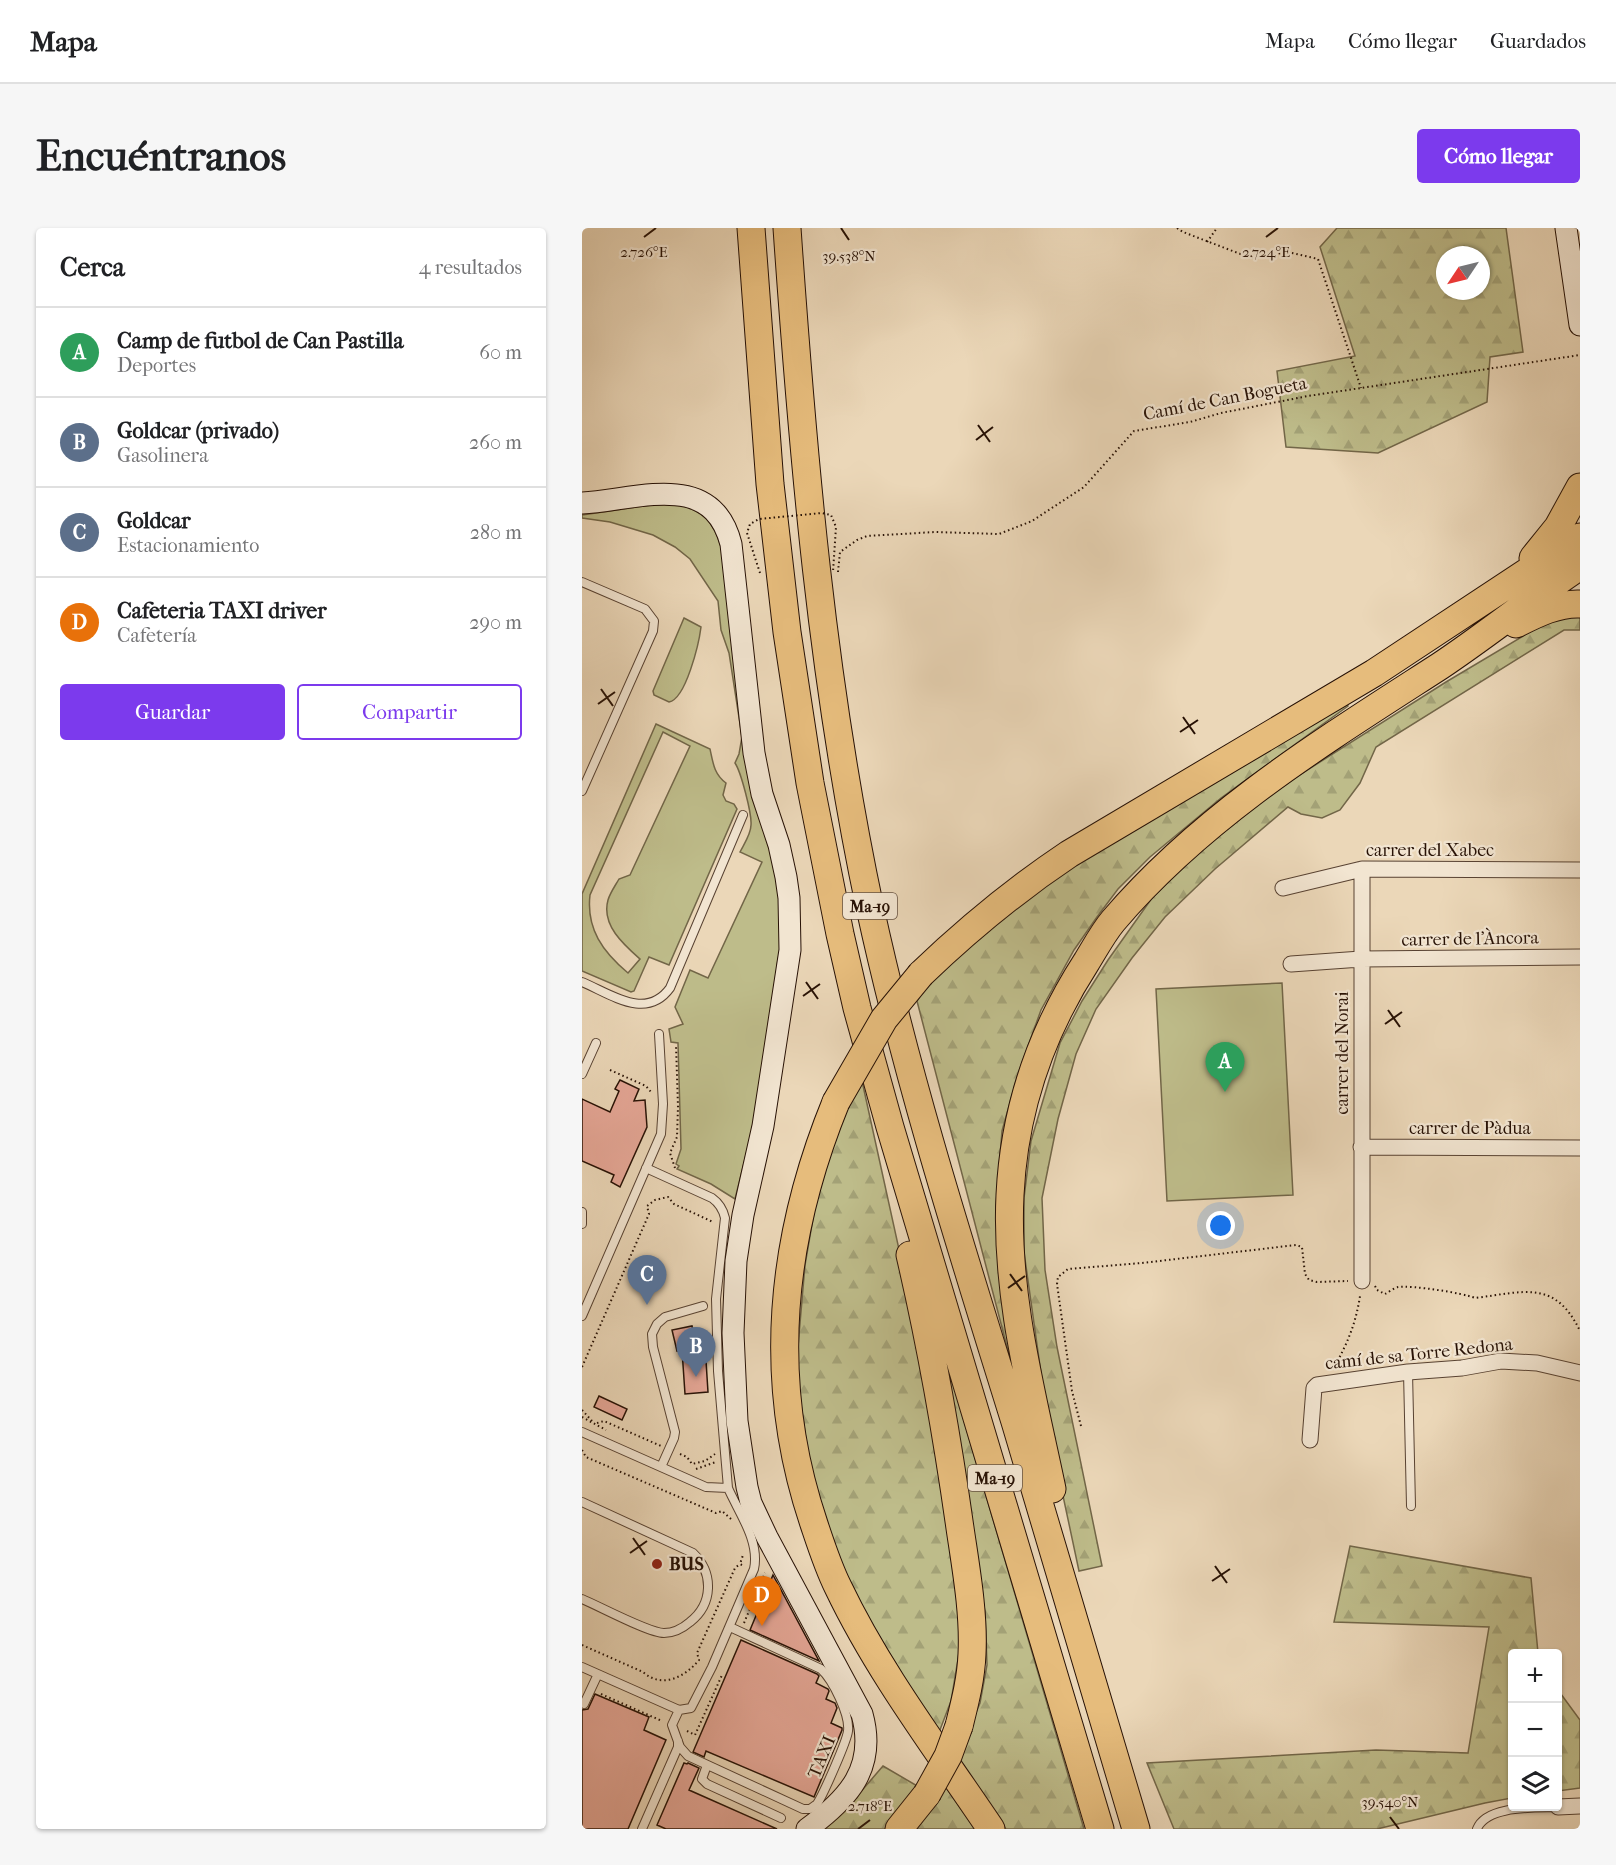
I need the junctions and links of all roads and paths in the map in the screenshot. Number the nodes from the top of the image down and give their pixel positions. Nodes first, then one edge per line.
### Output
1 (751, 228) edge
2 (786, 228) edge
3 (1177, 228) edge
4 (1217, 228) edge
5 (1566, 228) edge
6 (1207, 242) junction
7 (1580, 325) edge
8 (1580, 355) edge
9 (1361, 388) junction
10 (1580, 487) edge
11 (582, 503) edge
12 (1580, 537) edge
13 (1580, 566) edge
14 (760, 573) dead end
15 (582, 582) edge
16 (1580, 604) edge
17 (1472, 609) junction
18 (1462, 651) junction
19 (582, 791) edge
20 (743, 815) dead end
21 (1362, 868) junction
22 (1580, 870) edge
23 (1283, 888) dead end
24 (1580, 957) edge
25 (1361, 959) junction
26 (1291, 964) dead end
27 (582, 982) edge
28 (659, 1034) dead end
29 (596, 1043) dead end
30 (676, 1045) dead end
31 (610, 1070) dead end
32 (582, 1074) edge
33 (651, 1100) dead end
34 (890, 1126) junction
35 (1361, 1148) junction
36 (1580, 1148) edge
37 (646, 1168) junction
38 (679, 1172) dead end
39 (582, 1212) edge
40 (582, 1224) edge
41 (716, 1226) dead end
42 (1362, 1281) junction
43 (703, 1306) dead end
44 (582, 1316) edge
45 (1580, 1331) edge
46 (582, 1367) edge
47 (1408, 1372) junction
48 (1580, 1373) edge
49 (1326, 1383) junction
50 (582, 1410) edge
51 (582, 1418) edge
52 (595, 1423) junction
53 (1081, 1426) dead end
54 (582, 1432) edge
55 (610, 1432) dead end
56 (1310, 1440) dead end
57 (669, 1449) junction
58 (717, 1449) dead end
59 (582, 1450) edge
60 (724, 1456) junction
61 (665, 1458) junction
62 (661, 1467) junction
63 (728, 1488) junction
64 (582, 1502) edge
65 (1411, 1506) dead end
66 (732, 1521) dead end
67 (743, 1546) dead end
68 (1059, 1564) junction
69 (754, 1569) junction
70 (582, 1599) edge
71 (730, 1627) junction
72 (740, 1632) junction
73 (582, 1667) edge
74 (723, 1672) dead end
75 (598, 1674) junction
76 (591, 1689) junction
77 (584, 1704) dead end
78 (679, 1710) junction
79 (672, 1725) junction
80 (678, 1742) junction
81 (706, 1765) junction
82 (1580, 1806) edge
83 (1562, 1807) edge
84 (1508, 1811) edge
85 (780, 1818) dead end
86 (642, 1829) edge
87 (807, 1829) edge
88 (899, 1829) edge
89 (992, 1829) edge
90 (1100, 1829) edge
91 (1136, 1829) edge
92 (1477, 1829) edge

1 - 34 highway, Ma-19
2 - 68 highway, Ma-19
3 - 6 path
4 - 6 path
5 - 7 street
6 - 9 path
8 - 9 path, Camí de Can Bogueta
9 - 14 path, Camí de Can Bogueta, bridge
10 - 17 highway
11 - 87 street
12 - 17 highway
13 - 18 highway
15 - 19 lane
16 - 18 highway
17 - 89 highway, bridge
18 - 68 highway
20 - 27 lane
21 - 22 street, carrer del Xabec
21 - 23 street, carrer del Xabec
21 - 25 street
24 - 25 street, carrer de l'Àncora
25 - 26 street, carrer de l'Àncora
25 - 35 street, carrer del Norai
28 - 37 lane
29 - 32 lane
30 - 38 path
31 - 33 path
34 - 88 highway, bridge
34 - 90 highway, Ma-19
35 - 36 street, carrer de Pàdua
35 - 42 street, carrer del Norai
37 - 44 lane
37 - 60 lane
39 - 40 lane
41 - 46 path
42 - 45 path
42 - 49 path
42 - 53 path
43 - 57 lane
47 - 48 street, camí de sa Torre Redona
47 - 49 street, camí de sa Torre Redona
47 - 65 lane
49 - 56 street, camí de sa Torre Redona
50 - 52 path
51 - 52 path
52 - 55 path
52 - 57 path
54 - 62 lane
57 - 58 path
57 - 61 lane
59 - 66 path
60 - 61 path
60 - 63 lane
61 - 62 lane
62 - 63 lane
63 - 69 lane
64 - 70 lane
67 - 69 path
68 - 91 highway, Ma-19
69 - 71 lane
69 - 72 path
71 - 72 lane, TAXI
71 - 78 lane
72 - 81 lane, TAXI
73 - 75 lane
74 - 79 path
75 - 76 lane
75 - 78 lane
76 - 77 lane
76 - 79 path
78 - 79 lane
79 - 80 lane
80 - 81 lane, TAXI
80 - 86 lane
81 - 85 lane
82 - 83 street
84 - 92 lane

